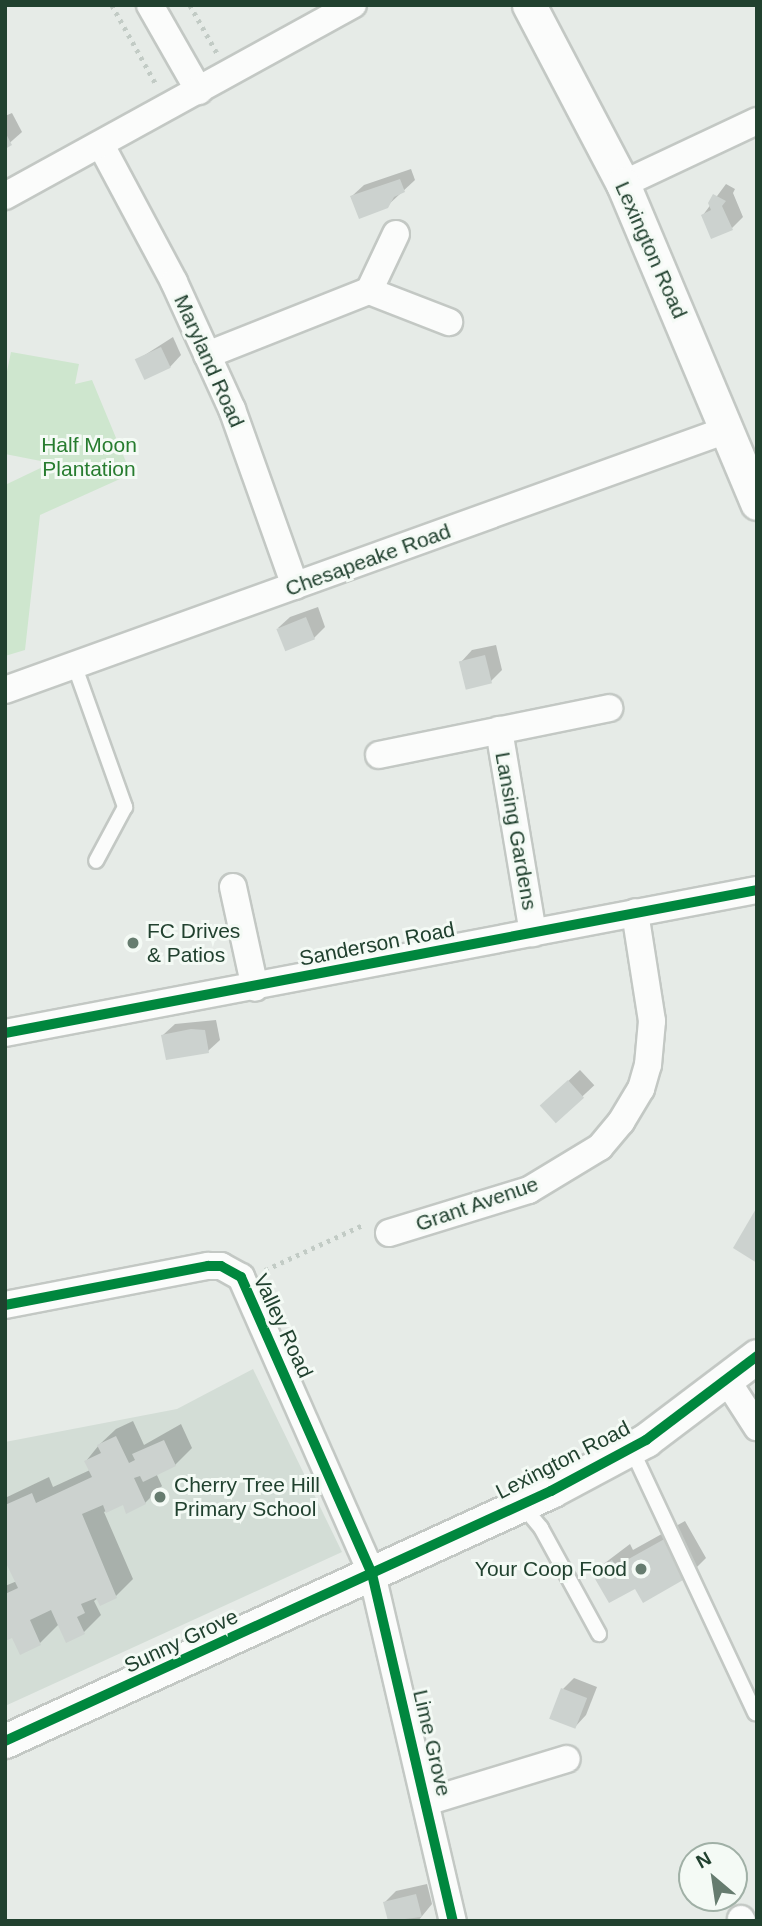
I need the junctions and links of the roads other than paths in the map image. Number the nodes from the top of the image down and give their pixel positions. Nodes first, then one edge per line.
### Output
1 (149, 5) edge
2 (353, 5) edge
3 (537, 8) edge
4 (199, 91) junction
5 (757, 121) edge
6 (101, 145) junction
7 (623, 184) junction
8 (5, 196) edge
9 (396, 234) dead end
10 (369, 291) junction
11 (449, 322) dead end
12 (207, 355) junction
13 (729, 429) junction
14 (757, 503) edge
15 (295, 586) junction
16 (75, 667) junction
17 (5, 690) edge
18 (608, 708) dead end
19 (499, 730) junction
20 (379, 755) dead end
21 (96, 861) dead end
22 (233, 887) dead end
23 (757, 890) edge
24 (635, 912) junction
25 (533, 933) junction
26 (255, 988) junction
27 (5, 1033) edge
28 (389, 1233) road end
29 (5, 1305) edge
30 (757, 1356) edge
31 (728, 1382) junction
32 (757, 1427) edge
33 (631, 1448) junction
34 (521, 1504) junction
35 (372, 1574) junction
36 (599, 1634) dead end
37 (755, 1713) edge
38 (5, 1741) edge
39 (567, 1759) dead end
40 (426, 1802) junction
41 (453, 1921) edge

1 - 4 street
2 - 4 street
3 - 7 street, Lexington Road
4 - 6 street
5 - 7 street
6 - 8 street
6 - 12 street, Maryland Road
7 - 13 street, Lexington Road
9 - 10 street
10 - 11 street
10 - 12 street
12 - 15 street, Maryland Road
13 - 14 street, Lexington Road
13 - 15 street, Chesapeake Road
15 - 16 street, Chesapeake Road
16 - 17 street, Chesapeake Road
16 - 21 lane
18 - 19 street, Lansing Gardens
19 - 20 street, Lansing Gardens
19 - 25 street, Lansing Gardens
22 - 26 street
23 - 24 street, Sanderson Road
24 - 25 street, Sanderson Road
24 - 28 street, Grant Avenue
25 - 26 street, Sanderson Road
26 - 27 street, Sanderson Road
29 - 35 street, Valley Road
30 - 31 street, Lexington Road
31 - 32 street
31 - 33 street, Lexington Road
33 - 34 street, Lexington Road
33 - 37 lane
34 - 35 street, Lexington Road
34 - 36 lane
35 - 38 street, Sunny Grove
35 - 40 street, Lime Grove
39 - 40 street
40 - 41 street, Lime Grove

